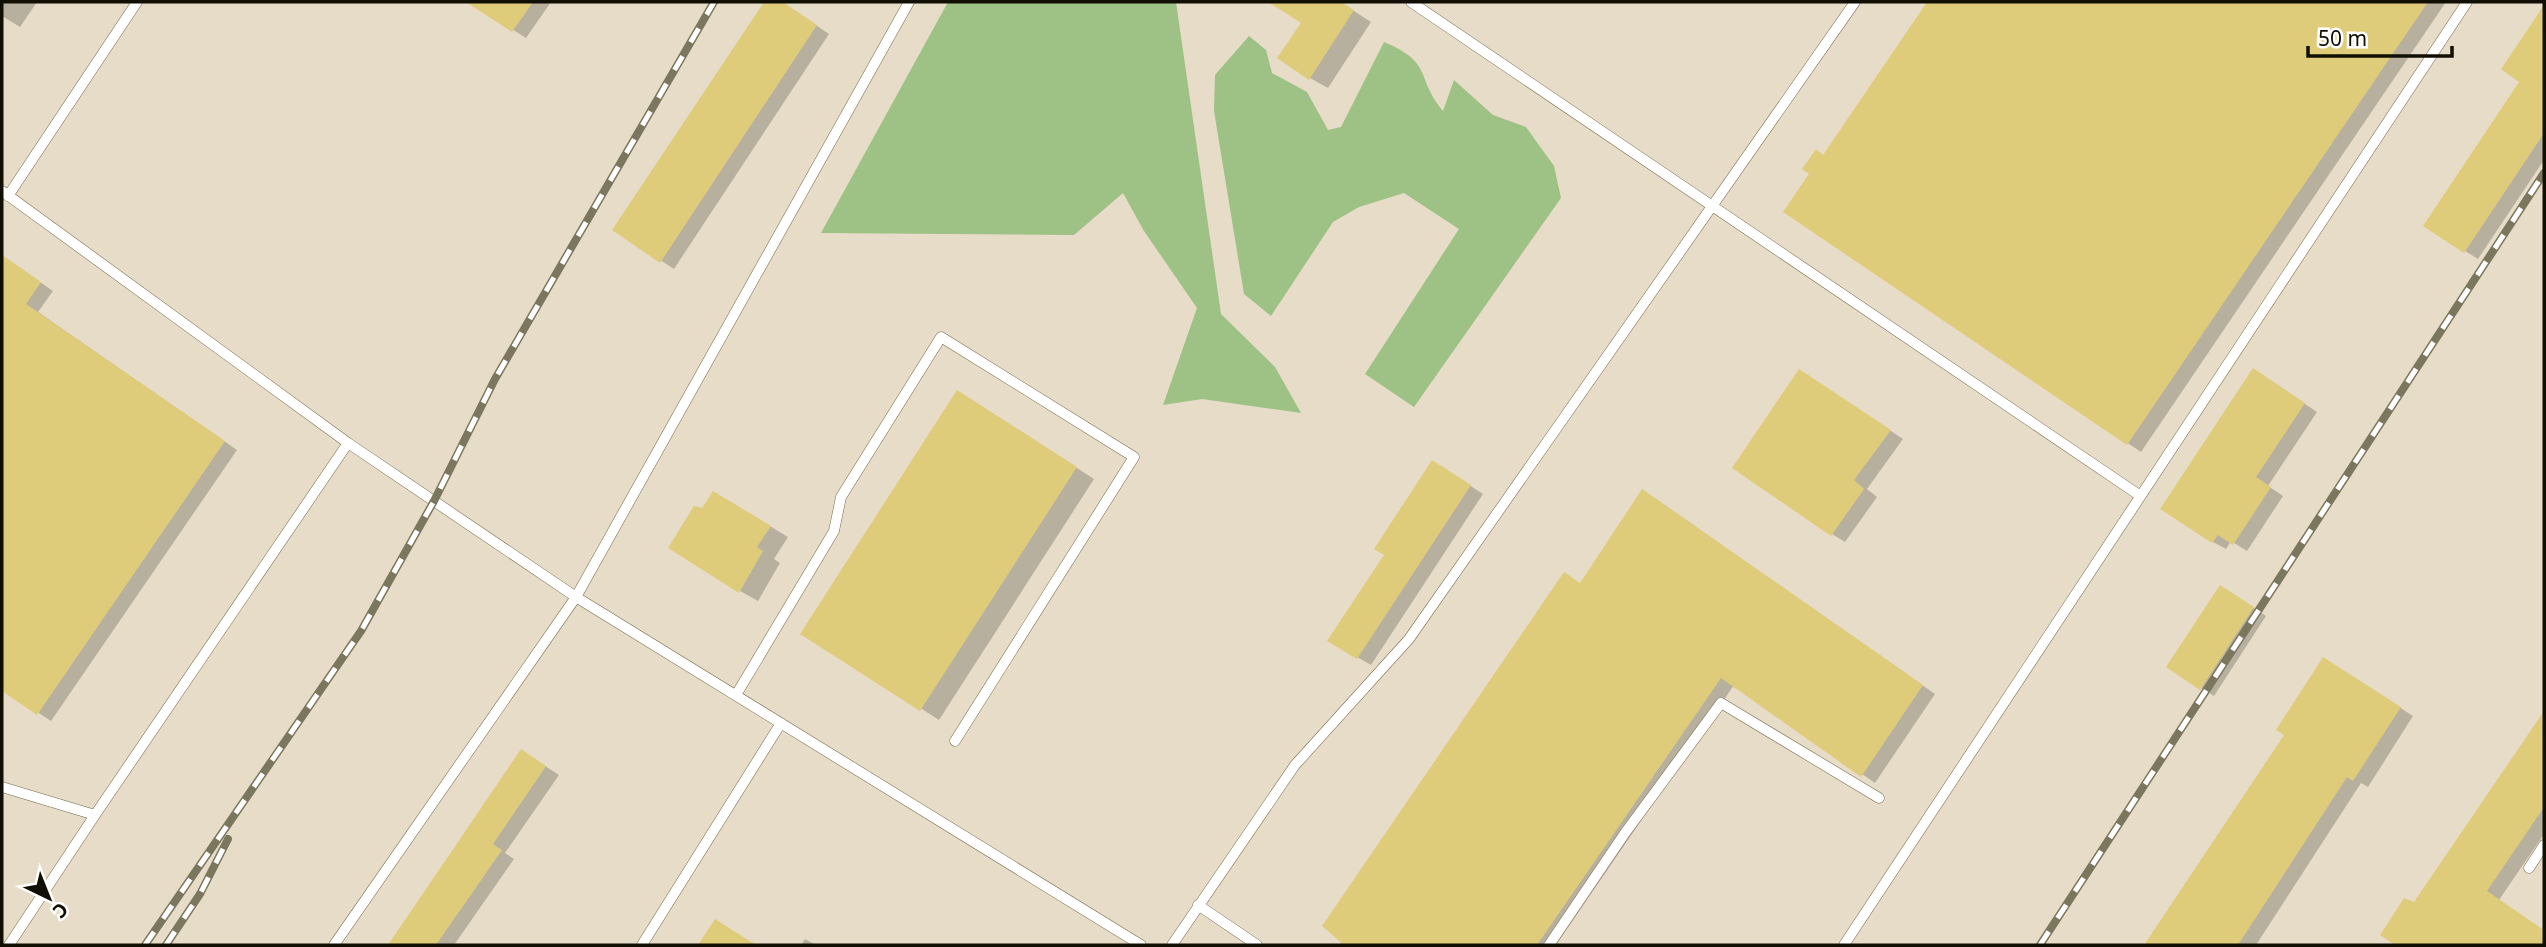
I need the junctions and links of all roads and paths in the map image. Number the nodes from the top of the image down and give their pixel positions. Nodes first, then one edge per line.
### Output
1 (137, 2) edge
2 (909, 2) edge
3 (1411, 2) edge
4 (1854, 2) edge
5 (2467, 2) edge
6 (5, 193) edge
7 (1712, 206) junction
8 (348, 443) junction
9 (2139, 495) junction
10 (576, 597) junction
11 (736, 695) junction
12 (781, 723) junction
13 (955, 741) dead end
14 (2, 787) edge
15 (1879, 798) dead end
16 (95, 815) junction
17 (2544, 845) edge
18 (2529, 869) dead end
19 (1198, 905) junction
20 (9, 945) edge
21 (334, 945) edge
22 (642, 945) edge
23 (1141, 945) edge
24 (1172, 945) edge
25 (1257, 945) edge
26 (1549, 945) edge
27 (1844, 945) edge

1 - 6 lane
2 - 10 lane
3 - 7 lane
4 - 7 lane
5 - 9 lane
6 - 8 lane
7 - 9 lane
7 - 19 lane
8 - 10 lane
8 - 16 lane
9 - 27 lane
10 - 11 lane
10 - 21 lane
11 - 12 lane
11 - 13 lane
12 - 22 lane
12 - 23 lane
14 - 16 lane
15 - 26 lane
16 - 20 lane
17 - 18 lane
19 - 24 lane
19 - 25 lane

